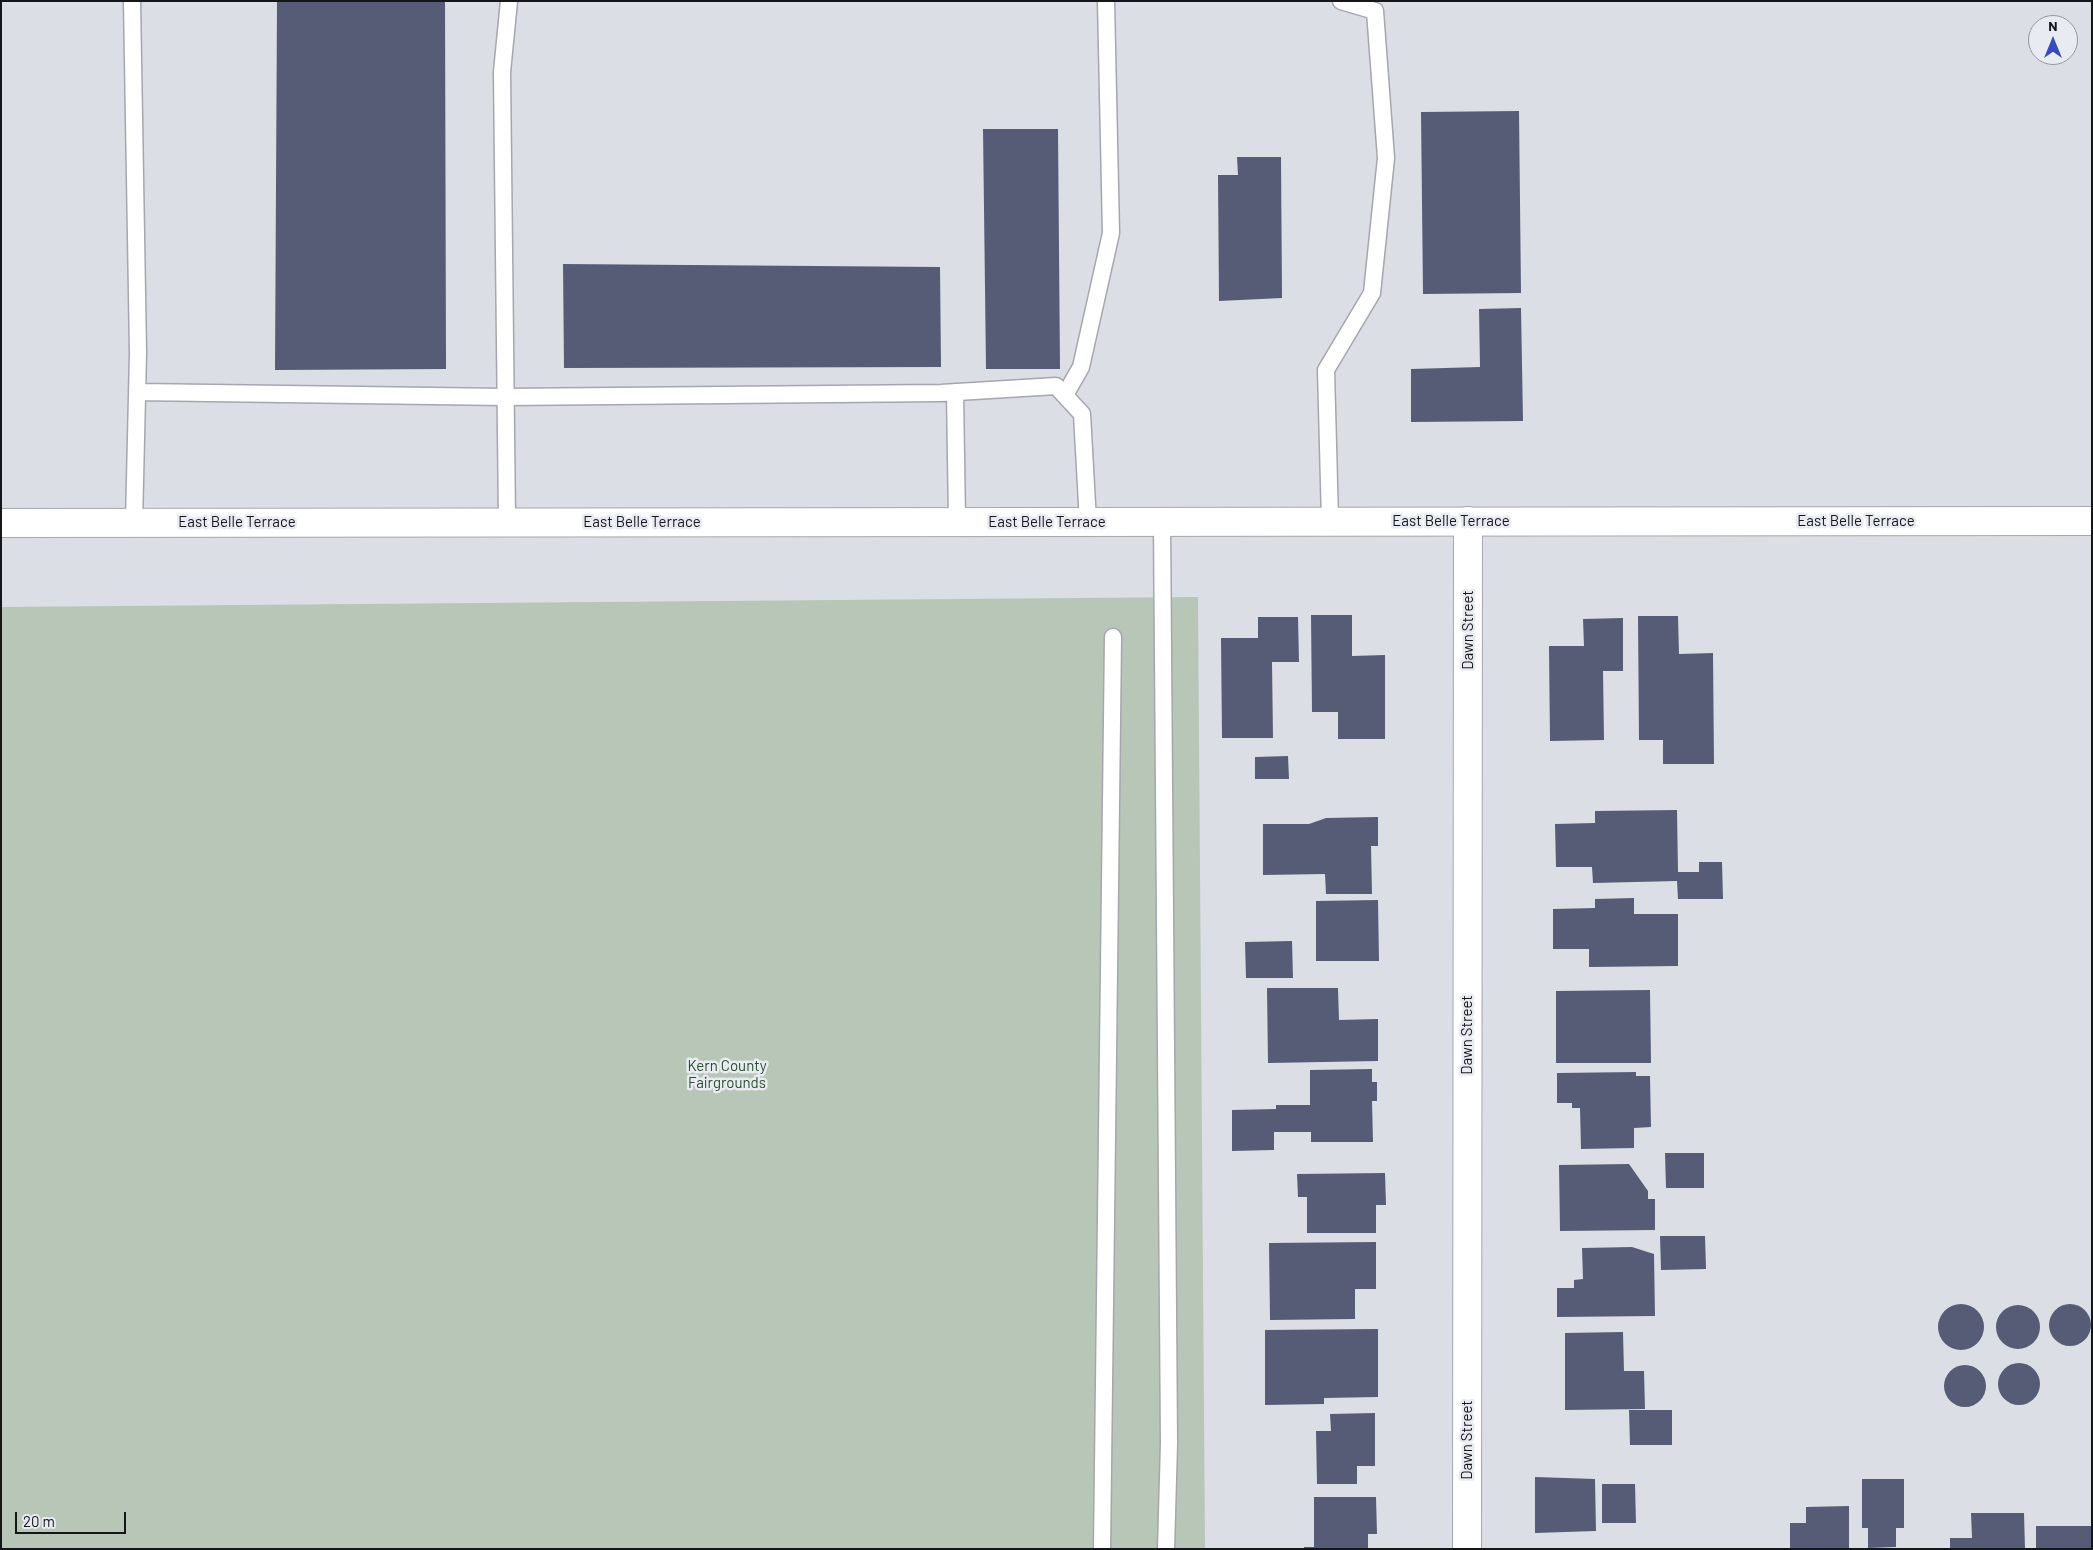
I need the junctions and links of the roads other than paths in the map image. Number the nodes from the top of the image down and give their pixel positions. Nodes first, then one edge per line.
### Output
1 (132, 1) edge
2 (509, 1) edge
3 (1106, 1) edge
4 (1341, 1) edge
5 (137, 392) junction
6 (955, 392) junction
7 (1065, 395) junction
8 (505, 397) junction
9 (1162, 521) junction
10 (1330, 521) junction
11 (1468, 521) junction
12 (2092, 521) edge
13 (507, 522) junction
14 (957, 522) junction
15 (1088, 522) junction
16 (1, 523) edge
17 (134, 523) junction
18 (1113, 637) dead end
19 (1102, 1549) edge
20 (1166, 1549) edge
21 (1467, 1549) edge

1 - 5 lane
2 - 8 lane
3 - 7 lane
4 - 10 lane
5 - 8 lane
5 - 17 lane
6 - 7 lane
6 - 8 lane
6 - 14 lane
7 - 15 lane
8 - 13 lane
9 - 10 street, East Belle Terrace
9 - 15 street, East Belle Terrace
9 - 20 lane
10 - 11 street, East Belle Terrace
11 - 12 street, East Belle Terrace
11 - 21 street, Dawn Street
13 - 14 street, East Belle Terrace
13 - 17 street, East Belle Terrace
14 - 15 street, East Belle Terrace
16 - 17 street, East Belle Terrace
18 - 19 lane

